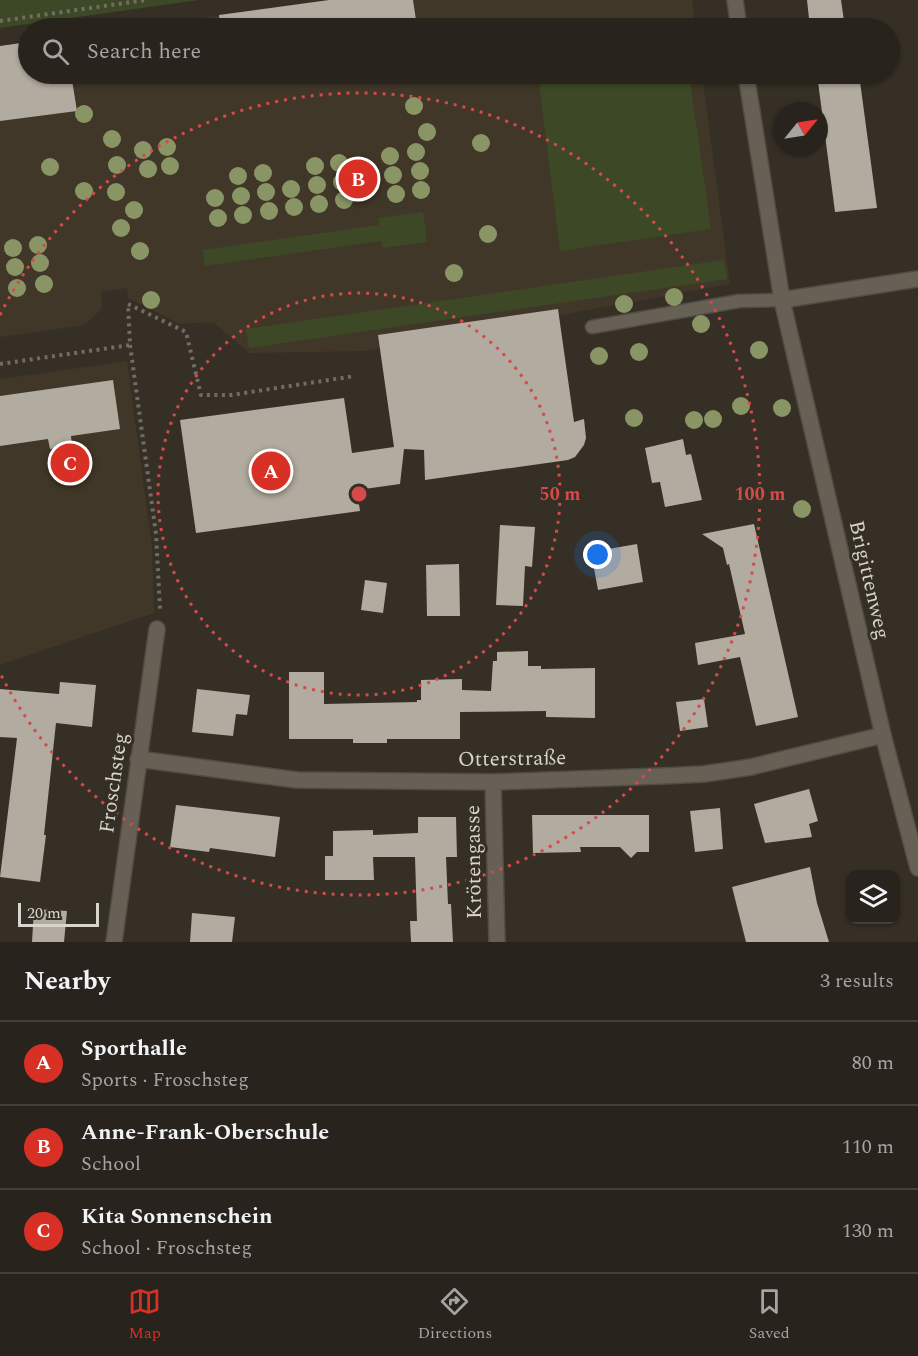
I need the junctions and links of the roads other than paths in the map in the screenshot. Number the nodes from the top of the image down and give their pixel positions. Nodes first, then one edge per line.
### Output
1 (735, 0) edge
2 (738, 18) edge
3 (748, 84) edge
4 (918, 279) edge
5 (782, 300) junction
6 (591, 327) dead end
7 (157, 629) road end
8 (883, 735) junction
9 (138, 759) junction
10 (493, 782) junction
11 (918, 868) edge
12 (114, 942) edge
13 (497, 942) edge

1 - 2 street
3 - 5 street, Brigittenweg
4 - 5 street
5 - 6 lane
5 - 8 street, Brigittenweg
7 - 9 street, Froschsteg
8 - 10 street, Otterstraße
8 - 11 street, Brigittenweg
9 - 10 street, Otterstraße
9 - 12 street, Froschsteg
10 - 13 street, Krötengasse

